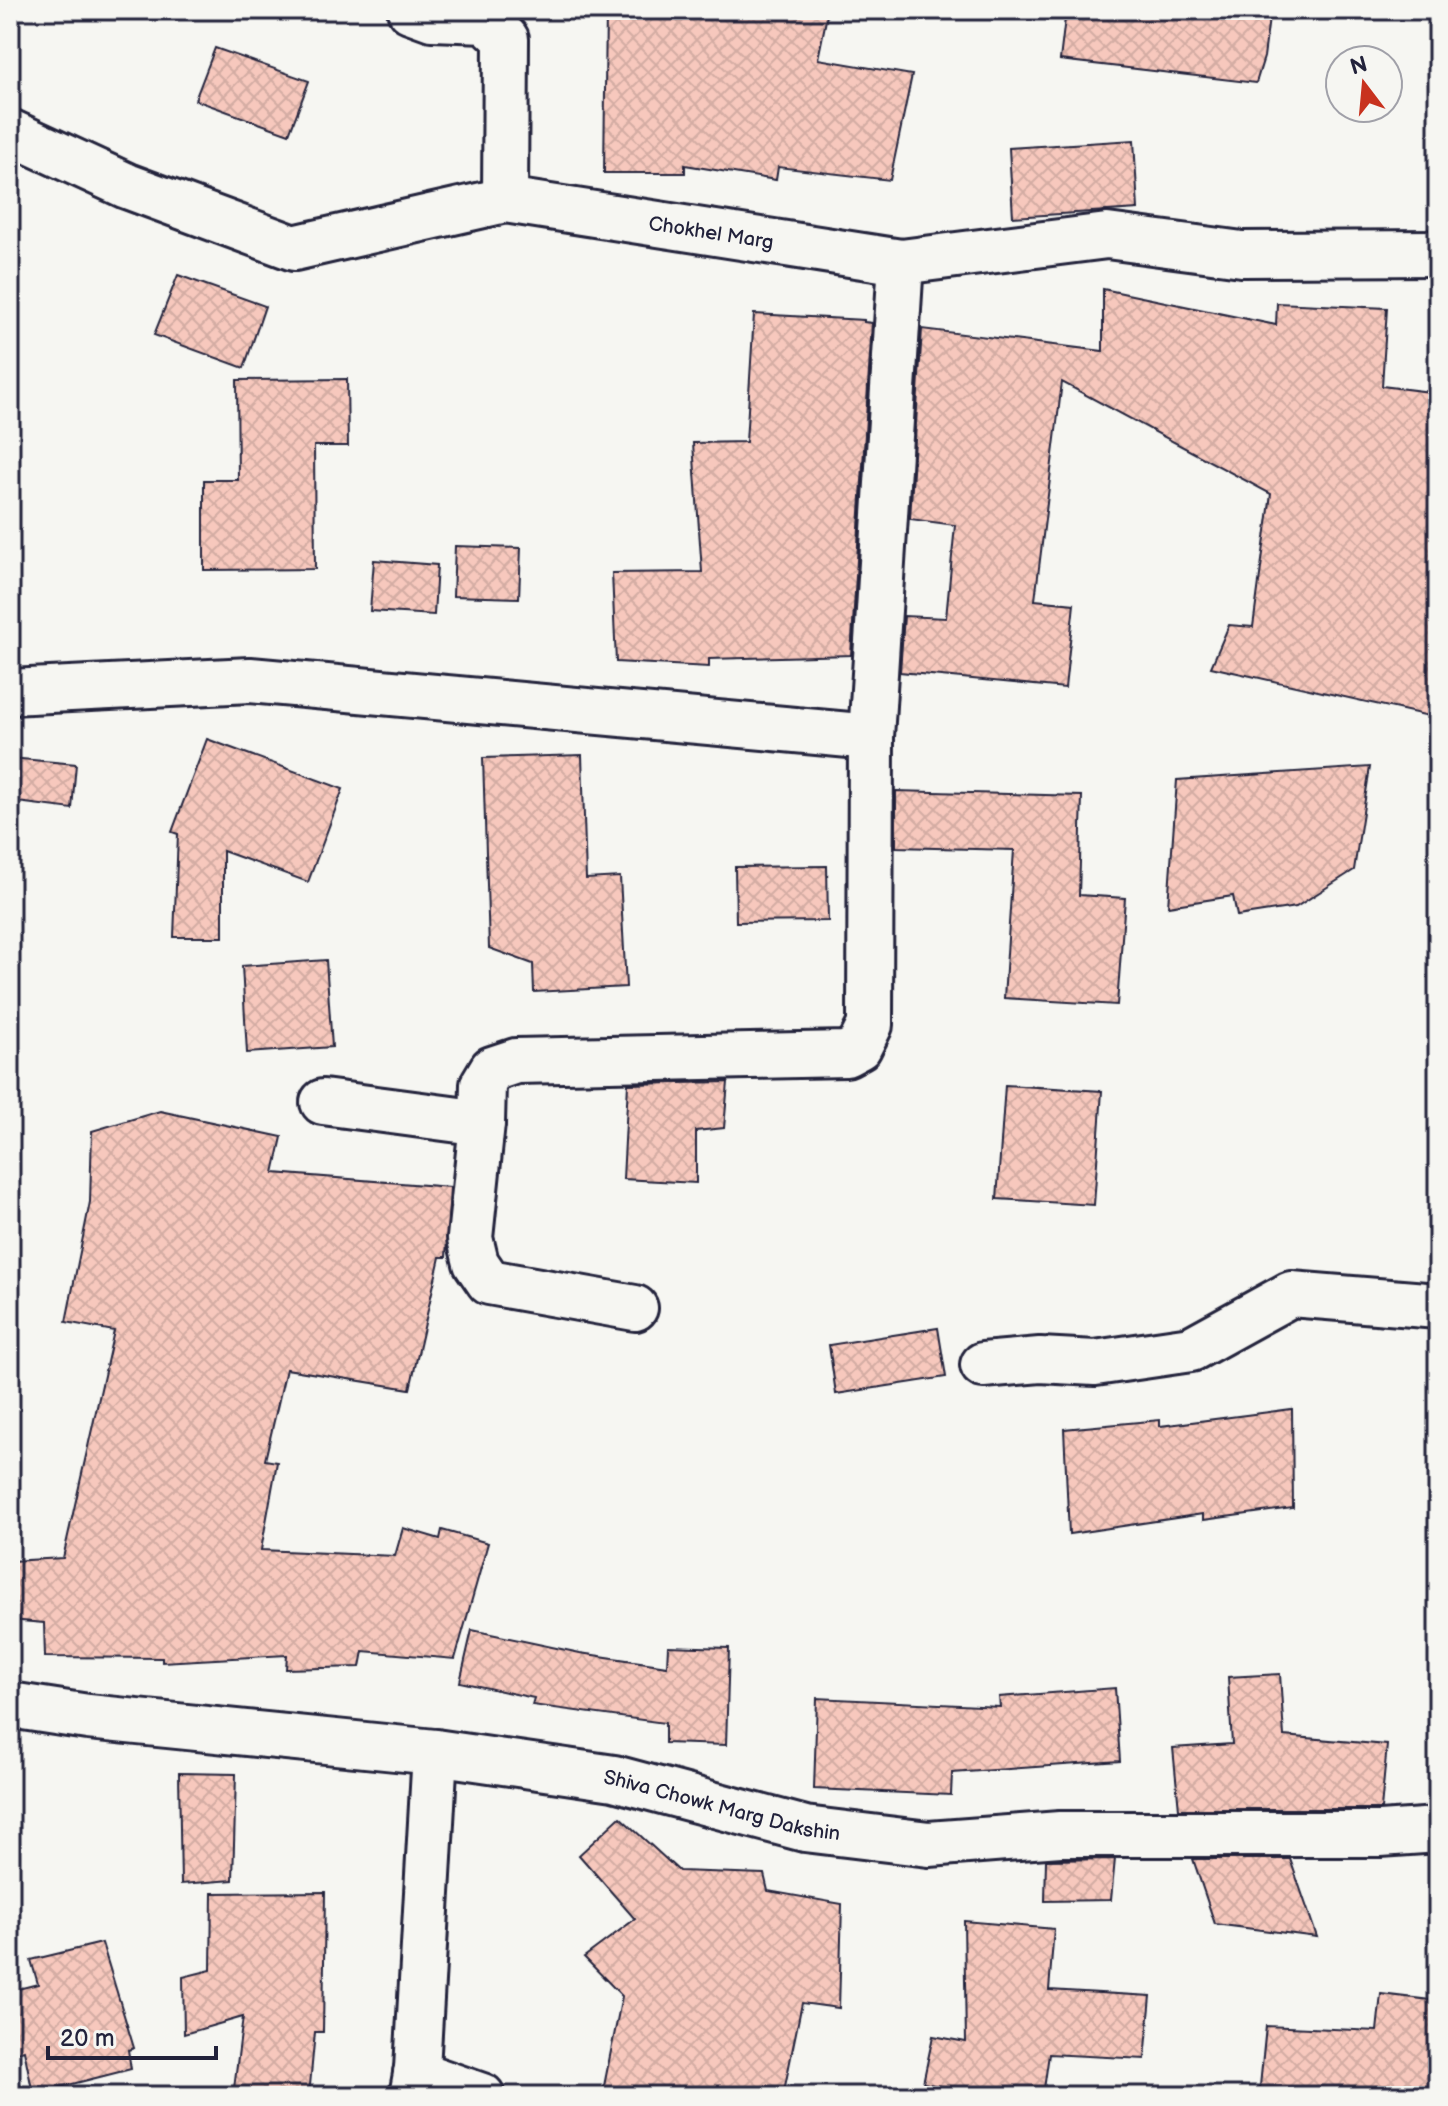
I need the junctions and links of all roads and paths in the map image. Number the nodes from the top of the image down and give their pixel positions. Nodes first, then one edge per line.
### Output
1 (410, 10) edge
2 (10, 132) edge
3 (505, 200) junction
4 (1438, 253) edge
5 (901, 262) junction
6 (10, 692) edge
7 (871, 737) junction
8 (323, 1102) dead end
9 (482, 1123) junction
10 (1438, 1306) edge
11 (635, 1308) dead end
12 (983, 1365) dead end
13 (10, 1705) edge
14 (435, 1752) junction
15 (1438, 1830) edge
16 (414, 2084) edge
17 (482, 2096) edge

1 - 3 street
2 - 3 street, Chokhel Marg
3 - 5 street, Chokhel Marg
4 - 5 street, Chokhel Marg
5 - 7 street
6 - 7 street
7 - 9 street
8 - 9 street
9 - 11 street
10 - 12 street
13 - 14 street, Shiva Chowk Marg Dakshin
14 - 15 street, Shiva Chowk Marg Dakshin
14 - 16 street
16 - 17 street

